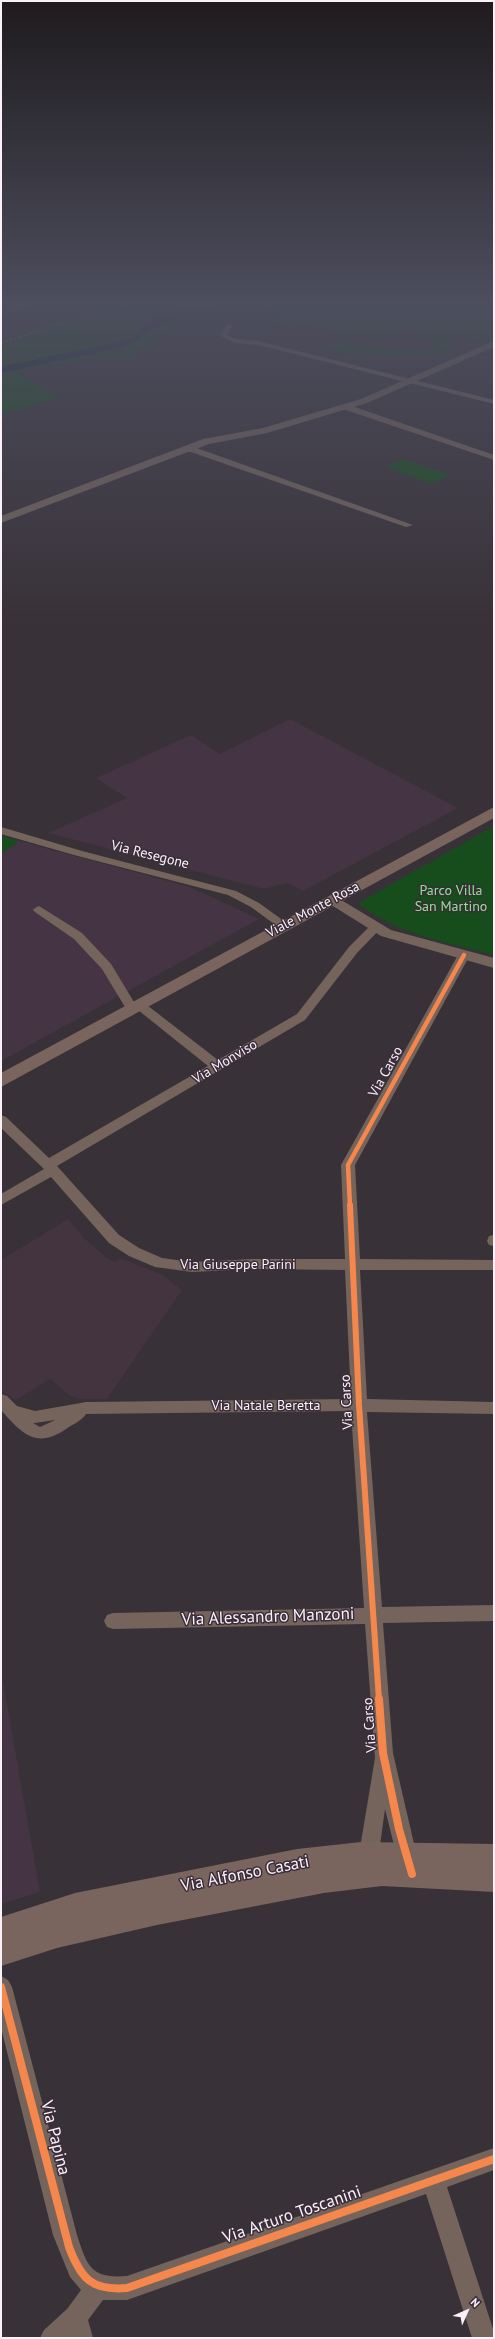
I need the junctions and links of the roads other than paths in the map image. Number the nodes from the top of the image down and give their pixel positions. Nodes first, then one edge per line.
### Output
1 (328, 413) edge
2 (361, 413) edge
3 (188, 448) junction
4 (494, 458) edge
5 (1, 520) edge
6 (409, 525) dead end
7 (494, 812) edge
8 (1, 830) edge
9 (333, 900) junction
10 (39, 910) dead end
11 (286, 926) junction
12 (376, 927) junction
13 (464, 955) junction
14 (494, 963) edge
15 (136, 1007) junction
16 (217, 1066) junction
17 (1, 1081) edge
18 (1, 1110) edge
19 (1, 1120) edge
20 (12, 1130) junction
21 (50, 1168) junction
22 (1, 1200) edge
23 (494, 1265) edge
24 (352, 1266) junction
25 (1, 1400) edge
26 (359, 1406) junction
27 (494, 1408) edge
28 (494, 1613) edge
29 (374, 1614) junction
30 (113, 1621) dead end
31 (383, 1753) junction
32 (494, 1858) edge
33 (366, 1865) junction
34 (409, 1865) junction
35 (494, 1878) edge
36 (1, 1932) edge
37 (1, 1950) edge
38 (1, 1987) edge
39 (494, 2159) edge
40 (433, 2180) junction
41 (97, 2288) junction
42 (78, 2328) edge
43 (52, 2338) edge
44 (484, 2338) edge

1 - 3 street
2 - 4 street
3 - 5 street
3 - 6 street
7 - 9 main road, Viale Monte Rosa
8 - 11 street, Via Resegone
9 - 11 main road, Viale Monte Rosa
9 - 12 street
10 - 15 street
11 - 15 main road, Viale Monte Rosa
12 - 13 street
12 - 16 street, Via Monviso
13 - 14 street
13 - 24 street, Via Carso
15 - 16 street
15 - 17 main road, Viale Monte Rosa
16 - 21 street, Via Monviso
18 - 20 street, Via Giuseppe Parini
19 - 20 street, Via Giuseppe Parini
20 - 21 street, Via Giuseppe Parini
21 - 22 street, Via Monviso
21 - 24 street, Via Giuseppe Parini
23 - 24 street, Via Giuseppe Parini
24 - 26 street, Via Carso
25 - 26 street, Via Natale Beretta
26 - 27 street, Via Natale Beretta
26 - 29 street, Via Carso
28 - 29 street, Via Alessandro Manzoni
29 - 30 street, Via Alessandro Manzoni
29 - 31 street, Via Carso
31 - 33 street, Via Carso
31 - 34 street, Via Carso
32 - 34 main road, Via Alfonso Casati
33 - 34 main road, Via Alfonso Casati
33 - 36 main road, Via Alfonso Casati
33 - 37 main road, Via Alfonso Casati
34 - 35 main road, Via Alfonso Casati
38 - 41 street, Via Papina
39 - 40 street, Via Arturo Toscanini
40 - 41 street, Via Arturo Toscanini
40 - 44 street
41 - 42 street
42 - 43 street

